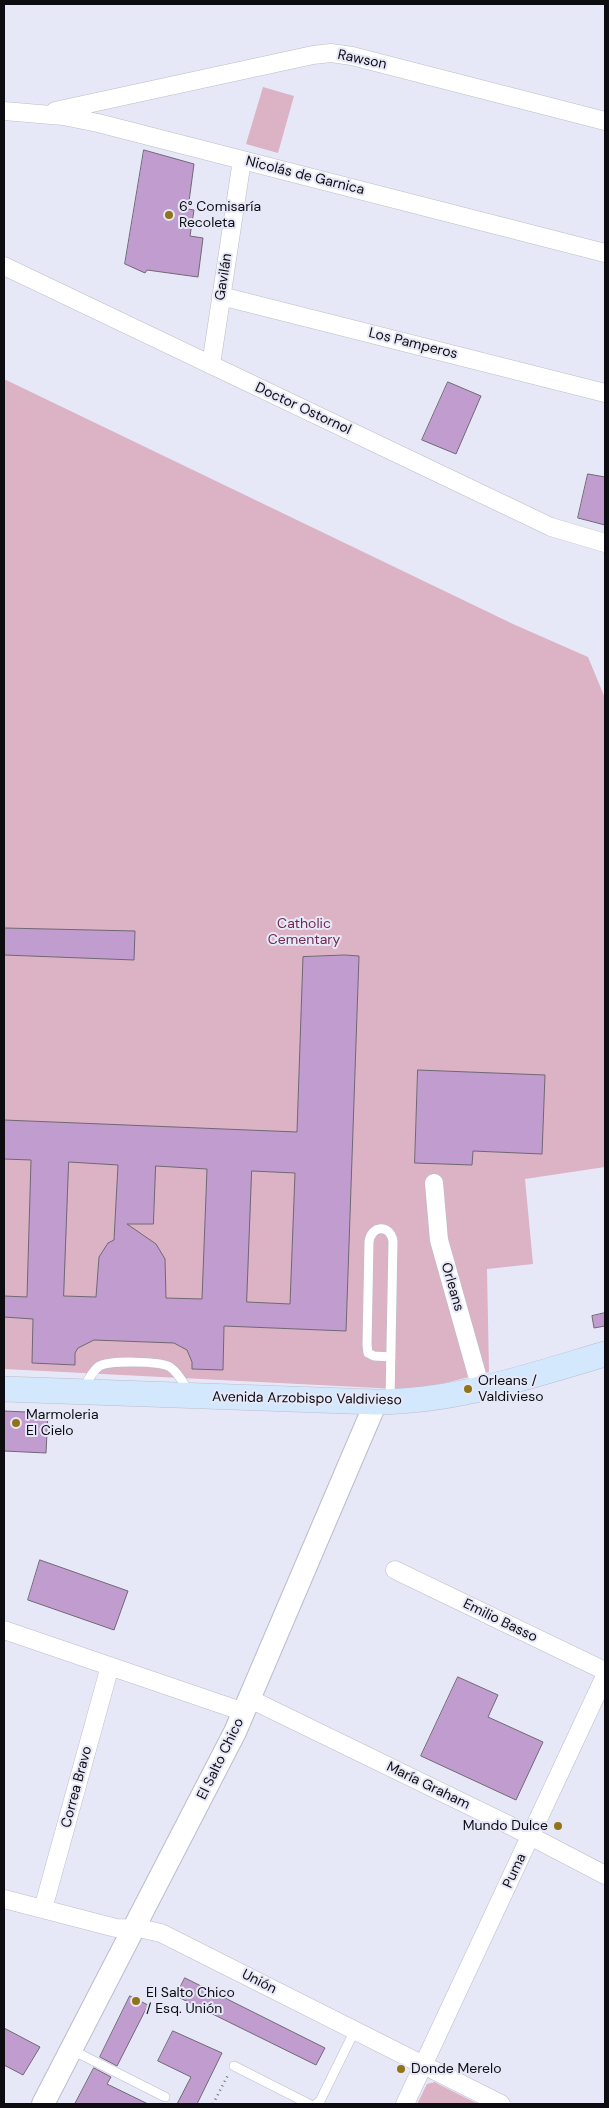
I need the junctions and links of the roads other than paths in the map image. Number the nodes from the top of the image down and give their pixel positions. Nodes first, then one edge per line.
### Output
1 (117, 98) junction
2 (4, 111) edge
3 (44, 113) junction
4 (605, 121) edge
5 (115, 128) junction
6 (242, 160) junction
7 (605, 253) edge
8 (4, 266) edge
9 (221, 296) junction
10 (211, 365) junction
11 (605, 393) edge
12 (605, 543) edge
13 (434, 1183) dead end
14 (605, 1354) edge
15 (391, 1357) junction
16 (4, 1389) edge
17 (481, 1390) junction
18 (383, 1402) junction
19 (395, 1570) dead end
20 (4, 1630) edge
21 (110, 1666) junction
22 (605, 1671) edge
23 (605, 1676) edge
24 (247, 1705) junction
25 (531, 1836) junction
26 (605, 1874) edge
27 (4, 1899) edge
28 (43, 1909) junction
29 (135, 1929) junction
30 (355, 2030) junction
31 (72, 2050) junction
32 (234, 2066) road end
33 (425, 2066) junction
34 (165, 2098) dead end
35 (43, 2104) edge
36 (309, 2104) edge
37 (316, 2104) edge
38 (405, 2104) edge
39 (501, 2104) edge

1 - 3 street, Rawson
1 - 4 street, Rawson
1 - 5 street
2 - 3 street, Nicolás de Garnica
3 - 5 street, Nicolás de Garnica
5 - 6 street, Nicolás de Garnica
6 - 7 street, Nicolás de Garnica
6 - 9 street, Gavilán
8 - 10 street, Doctor Ostornol
9 - 10 street, Gavilán
9 - 11 street, Los Pamperos
10 - 12 street, Doctor Ostornol
13 - 17 street, Orleans
14 - 17 main road, Avenida Arzobispo Valdivieso
15 - 15 lane
15 - 18 lane
16 - 18 main road, Avenida Arzobispo Valdivieso
17 - 18 main road, Avenida Arzobispo Valdivieso
18 - 24 street, El Salto Chico
19 - 22 street, Emilio Basso
20 - 21 street, María Graham
21 - 24 street, María Graham
21 - 28 street, Correa Bravo
23 - 25 street, Puma
24 - 25 street, María Graham
24 - 29 street, El Salto Chico
25 - 26 street, María Graham
25 - 33 street, Puma
27 - 28 street, Unión
28 - 29 street, Unión
29 - 30 street, Unión
29 - 31 street, El Salto Chico
30 - 33 street, Unión
30 - 37 lane
31 - 34 lane
31 - 35 street, El Salto Chico
32 - 36 lane
33 - 38 street, Puma
33 - 39 street, Unión

